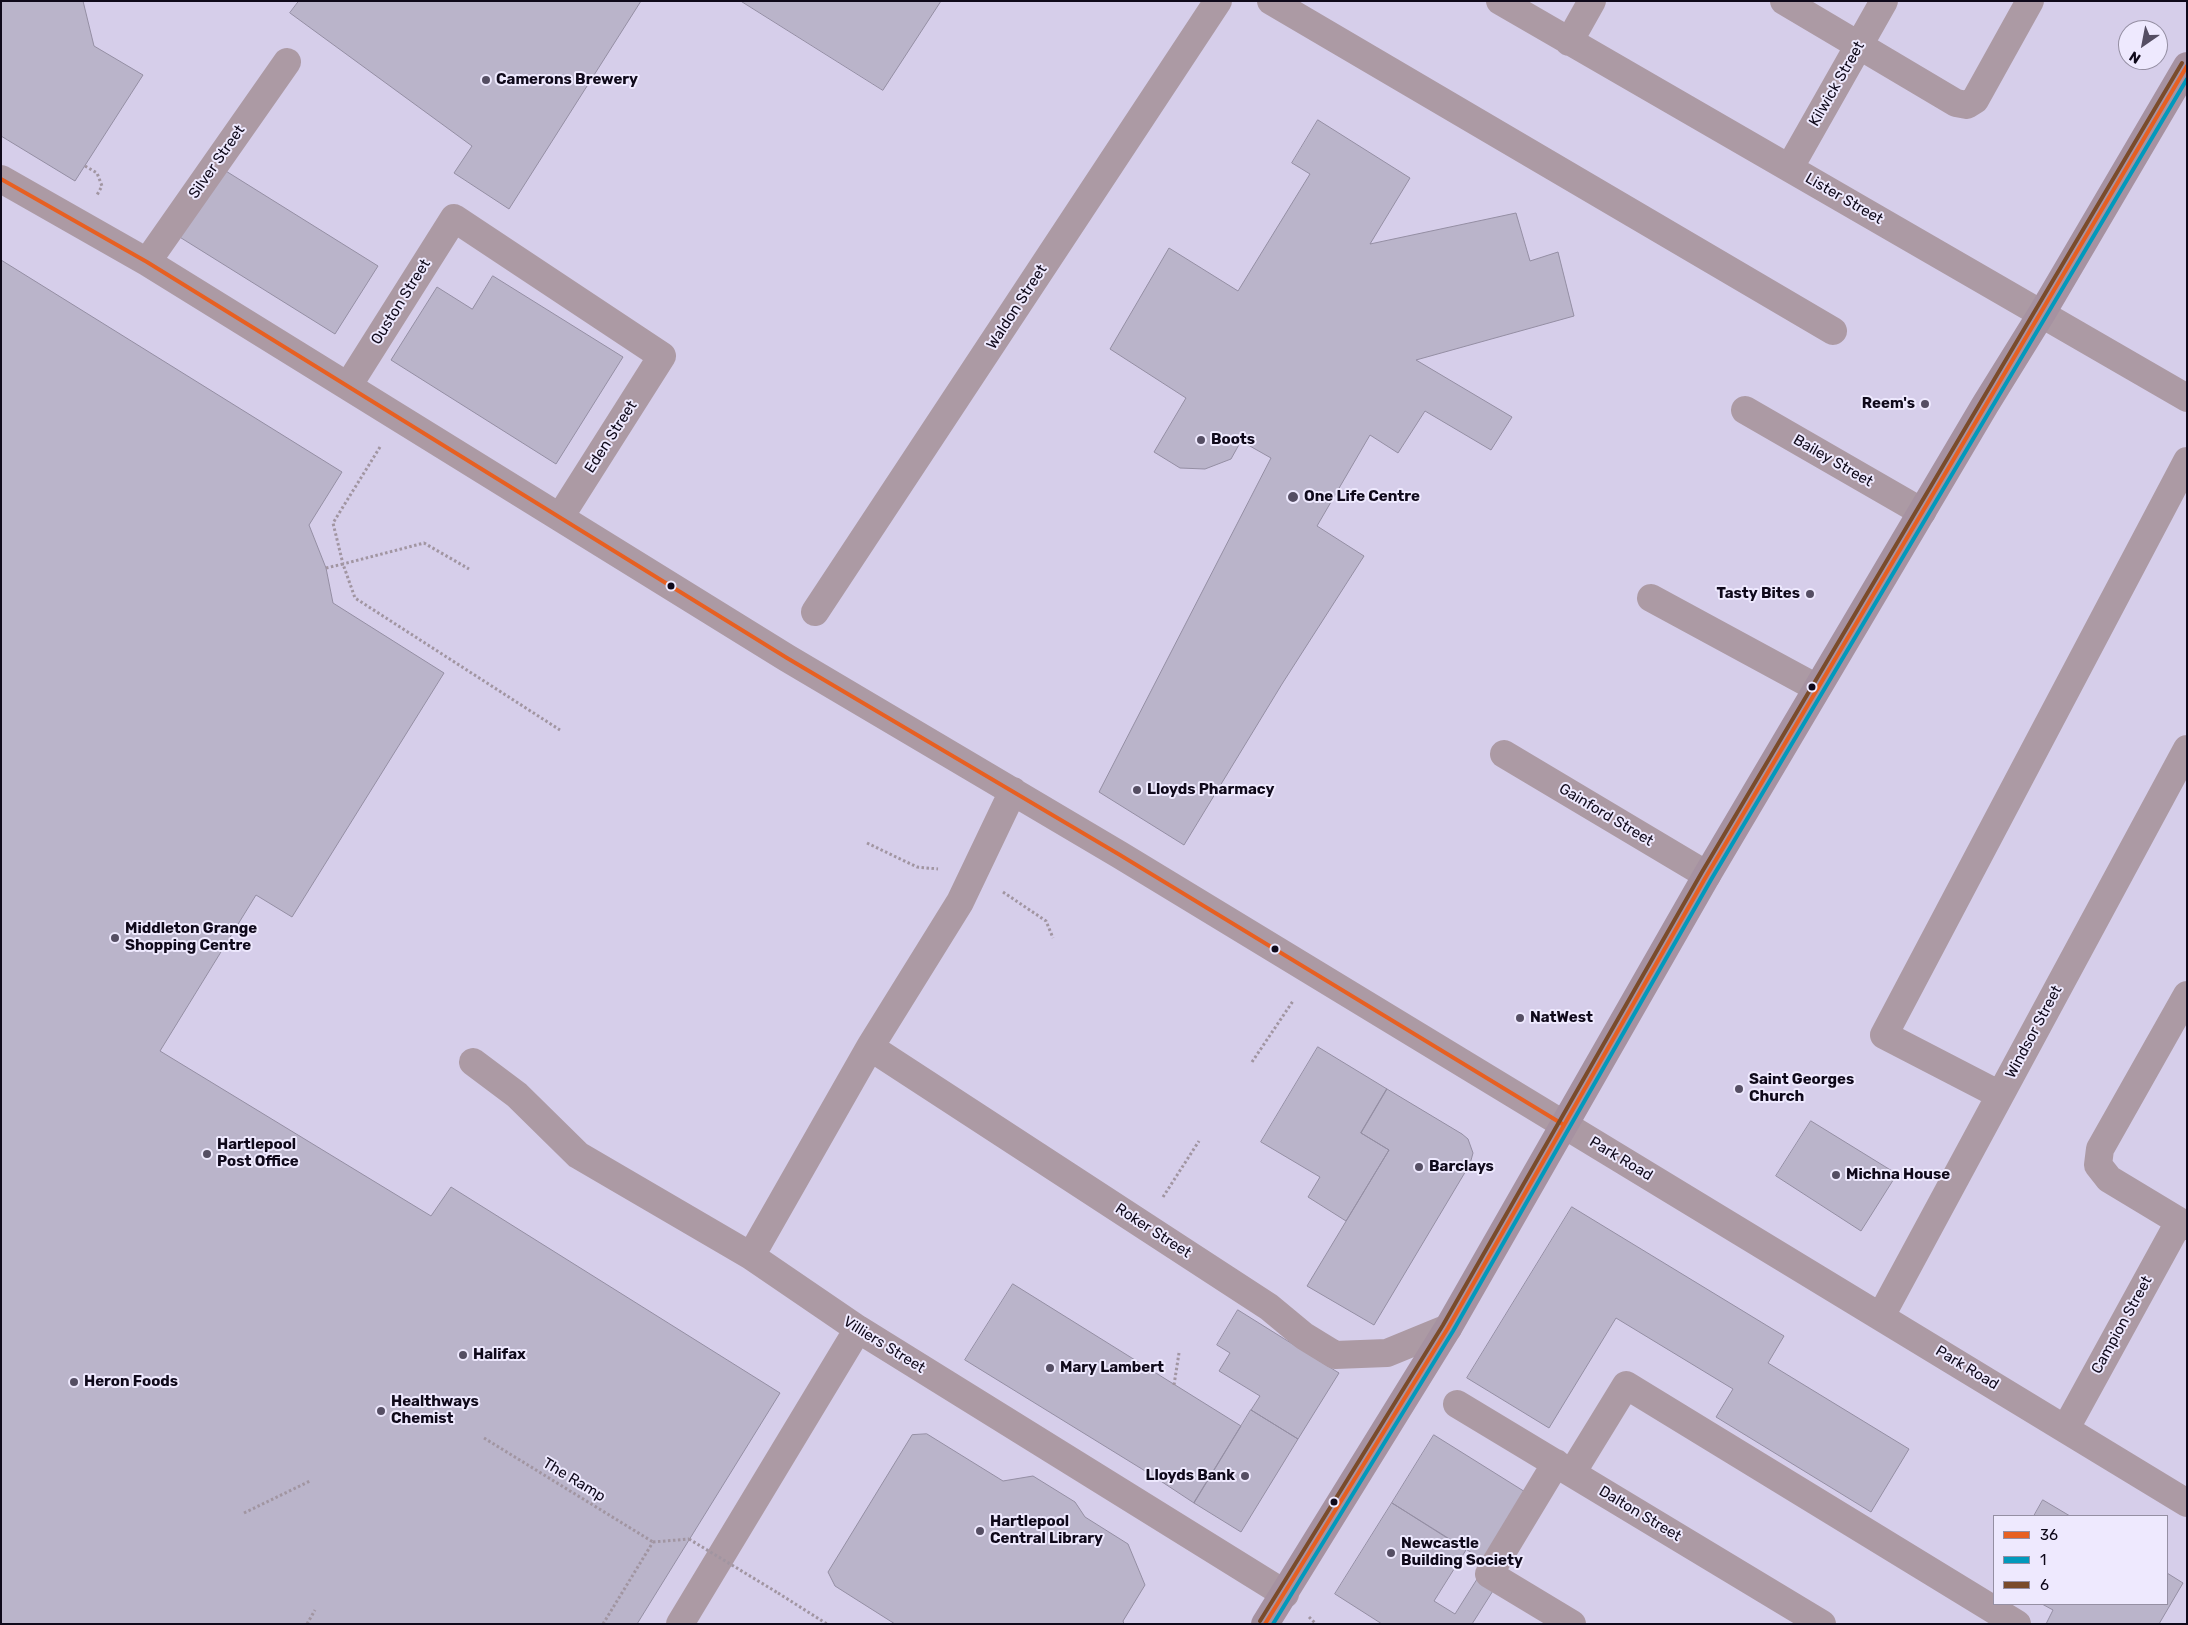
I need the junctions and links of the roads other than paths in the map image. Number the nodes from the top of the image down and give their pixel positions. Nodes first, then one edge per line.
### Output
1 (1218, 1) edge
2 (1271, 1) edge
3 (1500, 1) edge
4 (1592, 1) edge
5 (1784, 1) edge
6 (1884, 1) edge
7 (2030, 1) edge
8 (1569, 42) junction
9 (1860, 45) junction
10 (287, 62) dead end
11 (2187, 66) edge
12 (1790, 168) junction
13 (1, 179) edge
14 (147, 262) junction
15 (2042, 313) junction
16 (1833, 331) dead end
17 (662, 356) joint
18 (348, 386) junction
19 (2187, 398) edge
20 (1744, 410) dead end
21 (2187, 461) edge
22 (1922, 512) junction
23 (560, 517) junction
24 (1651, 598) dead end
25 (815, 612) dead end
26 (1817, 688) junction
27 (2187, 749) edge
28 (1504, 754) dead end
29 (1013, 791) junction
30 (1707, 875) junction
31 (2187, 995) edge
32 (870, 1047) junction
33 (473, 1062) dead end
34 (2000, 1095) junction
35 (1564, 1125) junction
36 (2183, 1224) edge
37 (751, 1256) junction
38 (1881, 1316) junction
39 (1448, 1328) junction
40 (858, 1329) junction
41 (1457, 1404) dead end
42 (2066, 1428) junction
43 (1564, 1468) junction
44 (2187, 1503) edge
45 (1285, 1594) junction
46 (680, 1624) edge
47 (1265, 1624) edge
48 (1572, 1624) edge
49 (1822, 1624) edge
50 (2017, 1624) edge

1 - 25 street, Waldon Street
2 - 16 street
3 - 8 street, Lister Street
4 - 8 street
5 - 9 street
6 - 9 street, Kilwick Street
7 - 9 street
8 - 12 street, Lister Street
9 - 12 street, Kilwick Street
10 - 14 street, Silver Street
11 - 15 main road
12 - 15 street, Lister Street
13 - 14 street, Park Road
14 - 18 street, Park Road
15 - 19 street, Lister Street
15 - 22 main road
17 - 18 street, Ouston Street
17 - 23 street, Eden Street
18 - 23 street, Park Road
20 - 22 street, Bailey Street
21 - 34 street
22 - 26 main road
23 - 29 street, Park Road
24 - 26 street
26 - 30 main road
27 - 34 street, Windsor Street
28 - 30 street, Gainford Street
29 - 32 street
29 - 35 street, Park Road
30 - 35 main road
31 - 36 street, Campion Street
32 - 37 street
32 - 39 street, Roker Street
33 - 37 street, Villiers Street
34 - 38 street, Windsor Street
35 - 38 street, Park Road
35 - 39 main road
36 - 42 street, Campion Street
37 - 40 street, Villiers Street
38 - 42 street, Park Road
39 - 45 main road
40 - 45 street, Villiers Street
40 - 46 street
41 - 43 street, Dalton Street
42 - 44 street, Park Road
43 - 48 street
43 - 49 street, Dalton Street
43 - 50 street
45 - 47 main road

